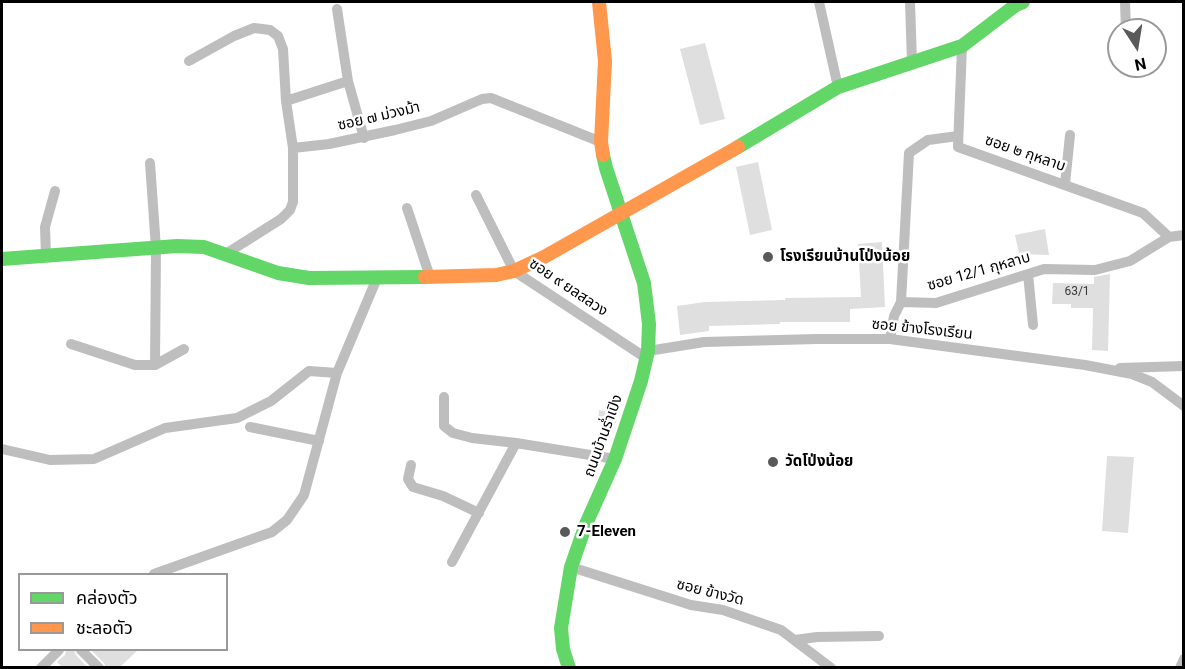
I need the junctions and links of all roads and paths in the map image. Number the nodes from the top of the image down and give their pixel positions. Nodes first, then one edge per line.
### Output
1 (599, 2) edge
2 (819, 2) edge
3 (910, 2) edge
4 (1125, 2) edge
5 (1019, 3) edge
6 (337, 9) dead end
7 (1126, 18) edge
8 (962, 46) junction
9 (189, 61) dead end
10 (912, 62) junction
11 (348, 81) junction
12 (838, 87) junction
13 (286, 101) junction
14 (1070, 135) dead end
15 (958, 136) junction
16 (364, 138) junction
17 (601, 142) junction
18 (293, 148) junction
19 (150, 163) dead end
20 (1065, 184) junction
21 (56, 191) dead end
22 (476, 195) dead end
23 (407, 208) dead end
24 (621, 213) junction
25 (1184, 235) edge
26 (1169, 237) junction
27 (156, 248) junction
28 (224, 255) junction
29 (46, 256) junction
30 (2, 259) edge
31 (514, 271) junction
32 (1028, 274) junction
33 (430, 277) junction
34 (377, 278) junction
35 (901, 302) junction
36 (1033, 326) dead end
37 (890, 339) junction
38 (71, 344) dead end
39 (184, 349) dead end
40 (647, 355) junction
41 (155, 365) junction
42 (1184, 366) edge
43 (1102, 368) junction
44 (337, 373) junction
45 (444, 397) dead end
46 (1184, 406) edge
47 (250, 427) dead end
48 (319, 441) junction
49 (516, 443) junction
50 (2, 449) edge
51 (615, 459) junction
52 (411, 465) dead end
53 (478, 513) junction
54 (452, 562) dead end
55 (571, 567) junction
56 (157, 573) edge
57 (879, 636) dead end
58 (795, 640) junction
59 (58, 651) edge
60 (82, 651) edge
61 (1184, 658) edge
62 (41, 668) edge
63 (99, 668) edge
64 (568, 668) edge
65 (831, 668) edge
66 (1180, 668) edge

1 - 17 street, ถนนบ้านร่ำเปิง
2 - 12 street
3 - 10 street
4 - 7 street
5 - 8 street
6 - 11 street
8 - 10 street
8 - 15 street
9 - 13 street
10 - 12 street
11 - 13 street
11 - 16 street
12 - 24 street
13 - 18 street
14 - 20 street
15 - 20 street, ซอย ๒ กุหลาบ
15 - 35 street
16 - 17 street, ซอย ๗ ม่วงม้า
16 - 18 street, ซอย ๗ ม่วงม้า
17 - 24 street, ถนนบ้านร่ำเปิง
18 - 28 street
19 - 27 street
20 - 26 street, ซอย ๒ กุหลาบ
21 - 29 street
22 - 31 street, ซอย ๙ ยลสลวง
23 - 33 street
24 - 31 street
24 - 40 street, ถนนบ้านร่ำเปิง
25 - 26 street
26 - 32 street, ซอย 12/1 กุหลาบ
27 - 28 street
27 - 29 street
27 - 41 street
28 - 34 street
29 - 30 street
31 - 33 street
31 - 40 street, ซอย ๙ ยลสลวง
32 - 35 street, ซอย 12/1 กุหลาบ
32 - 36 street
33 - 34 street
34 - 44 street
35 - 37 street
37 - 40 street, ซอย ข้างโรงเรียน
37 - 43 street, ซอย ข้างโรงเรียน
38 - 41 street
39 - 41 street
40 - 51 street, ถนนบ้านร่ำเปิง
42 - 43 street
43 - 46 street, ซอย ข้างโรงเรียน
44 - 48 street
44 - 50 street
45 - 49 street
47 - 48 street
48 - 56 street
49 - 51 street
49 - 53 street
51 - 55 street, ถนนบ้านร่ำเปิง
52 - 53 street
53 - 54 street
55 - 58 street, ซอย ข้างวัด
55 - 64 street, ถนนบ้านร่ำเปิง
57 - 58 street
58 - 65 street, ซอย ข้างวัด
59 - 62 street
60 - 63 street
61 - 66 street

